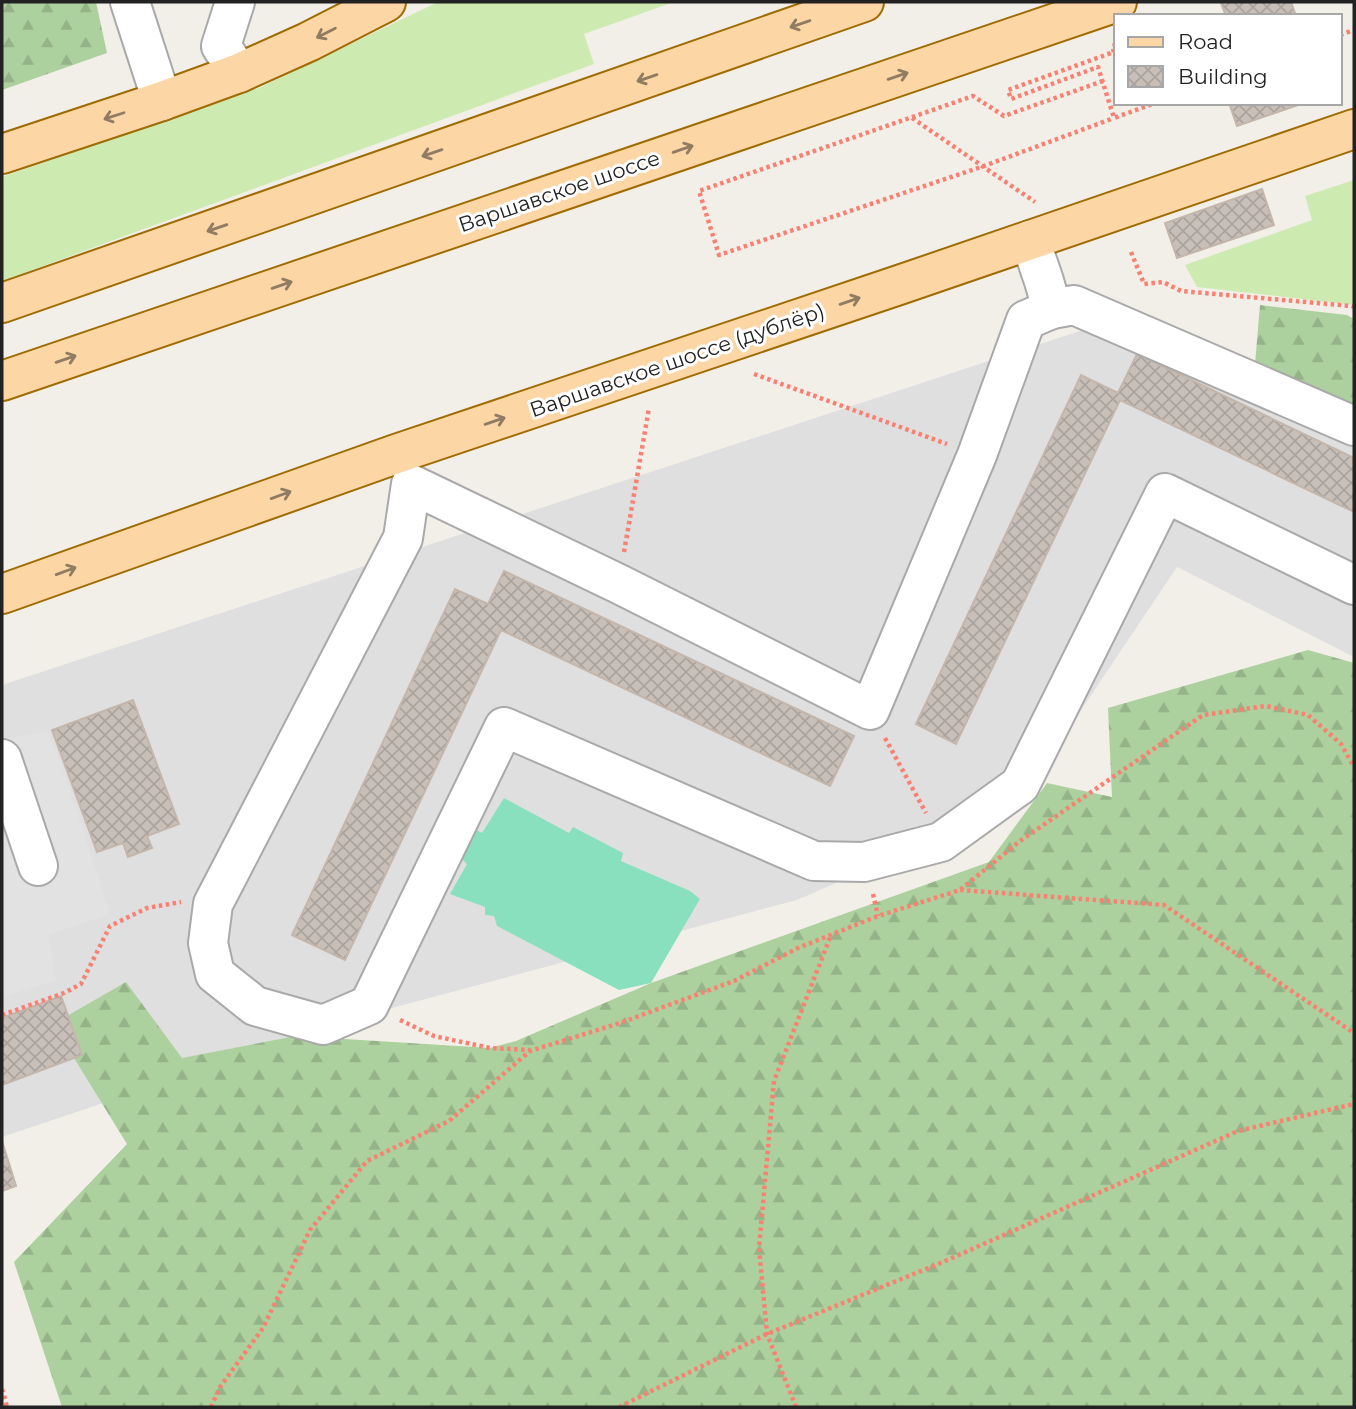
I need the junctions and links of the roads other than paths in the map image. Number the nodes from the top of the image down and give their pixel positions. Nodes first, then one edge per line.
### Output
1 (130, 2) edge
2 (235, 2) edge
3 (386, 2) edge
4 (864, 2) edge
5 (1117, 2) edge
6 (239, 73) junction
7 (162, 101) junction
8 (1354, 129) edge
9 (2, 154) edge
10 (1030, 240) junction
11 (2, 303) edge
12 (1052, 309) junction
13 (2, 381) edge
14 (1354, 426) edge
15 (404, 469) junction
16 (1354, 585) edge
17 (2, 594) edge
18 (2, 759) edge
19 (38, 866) dead end

1 - 7 lane
2 - 6 lane
3 -> 6 main road
4 -> 11 main road
13 -> 5 main road, Варшавское шоссе
6 - 7 main road
7 -> 9 main road
8 - 10 main road, Варшавское шоссе (дублёр)
10 - 12 lane
15 -> 10 main road, Варшавское шоссе (дублёр)
12 - 14 lane
12 - 15 lane
15 - 16 lane
17 -> 15 main road, Варшавское шоссе (дублёр)
18 - 19 lane

